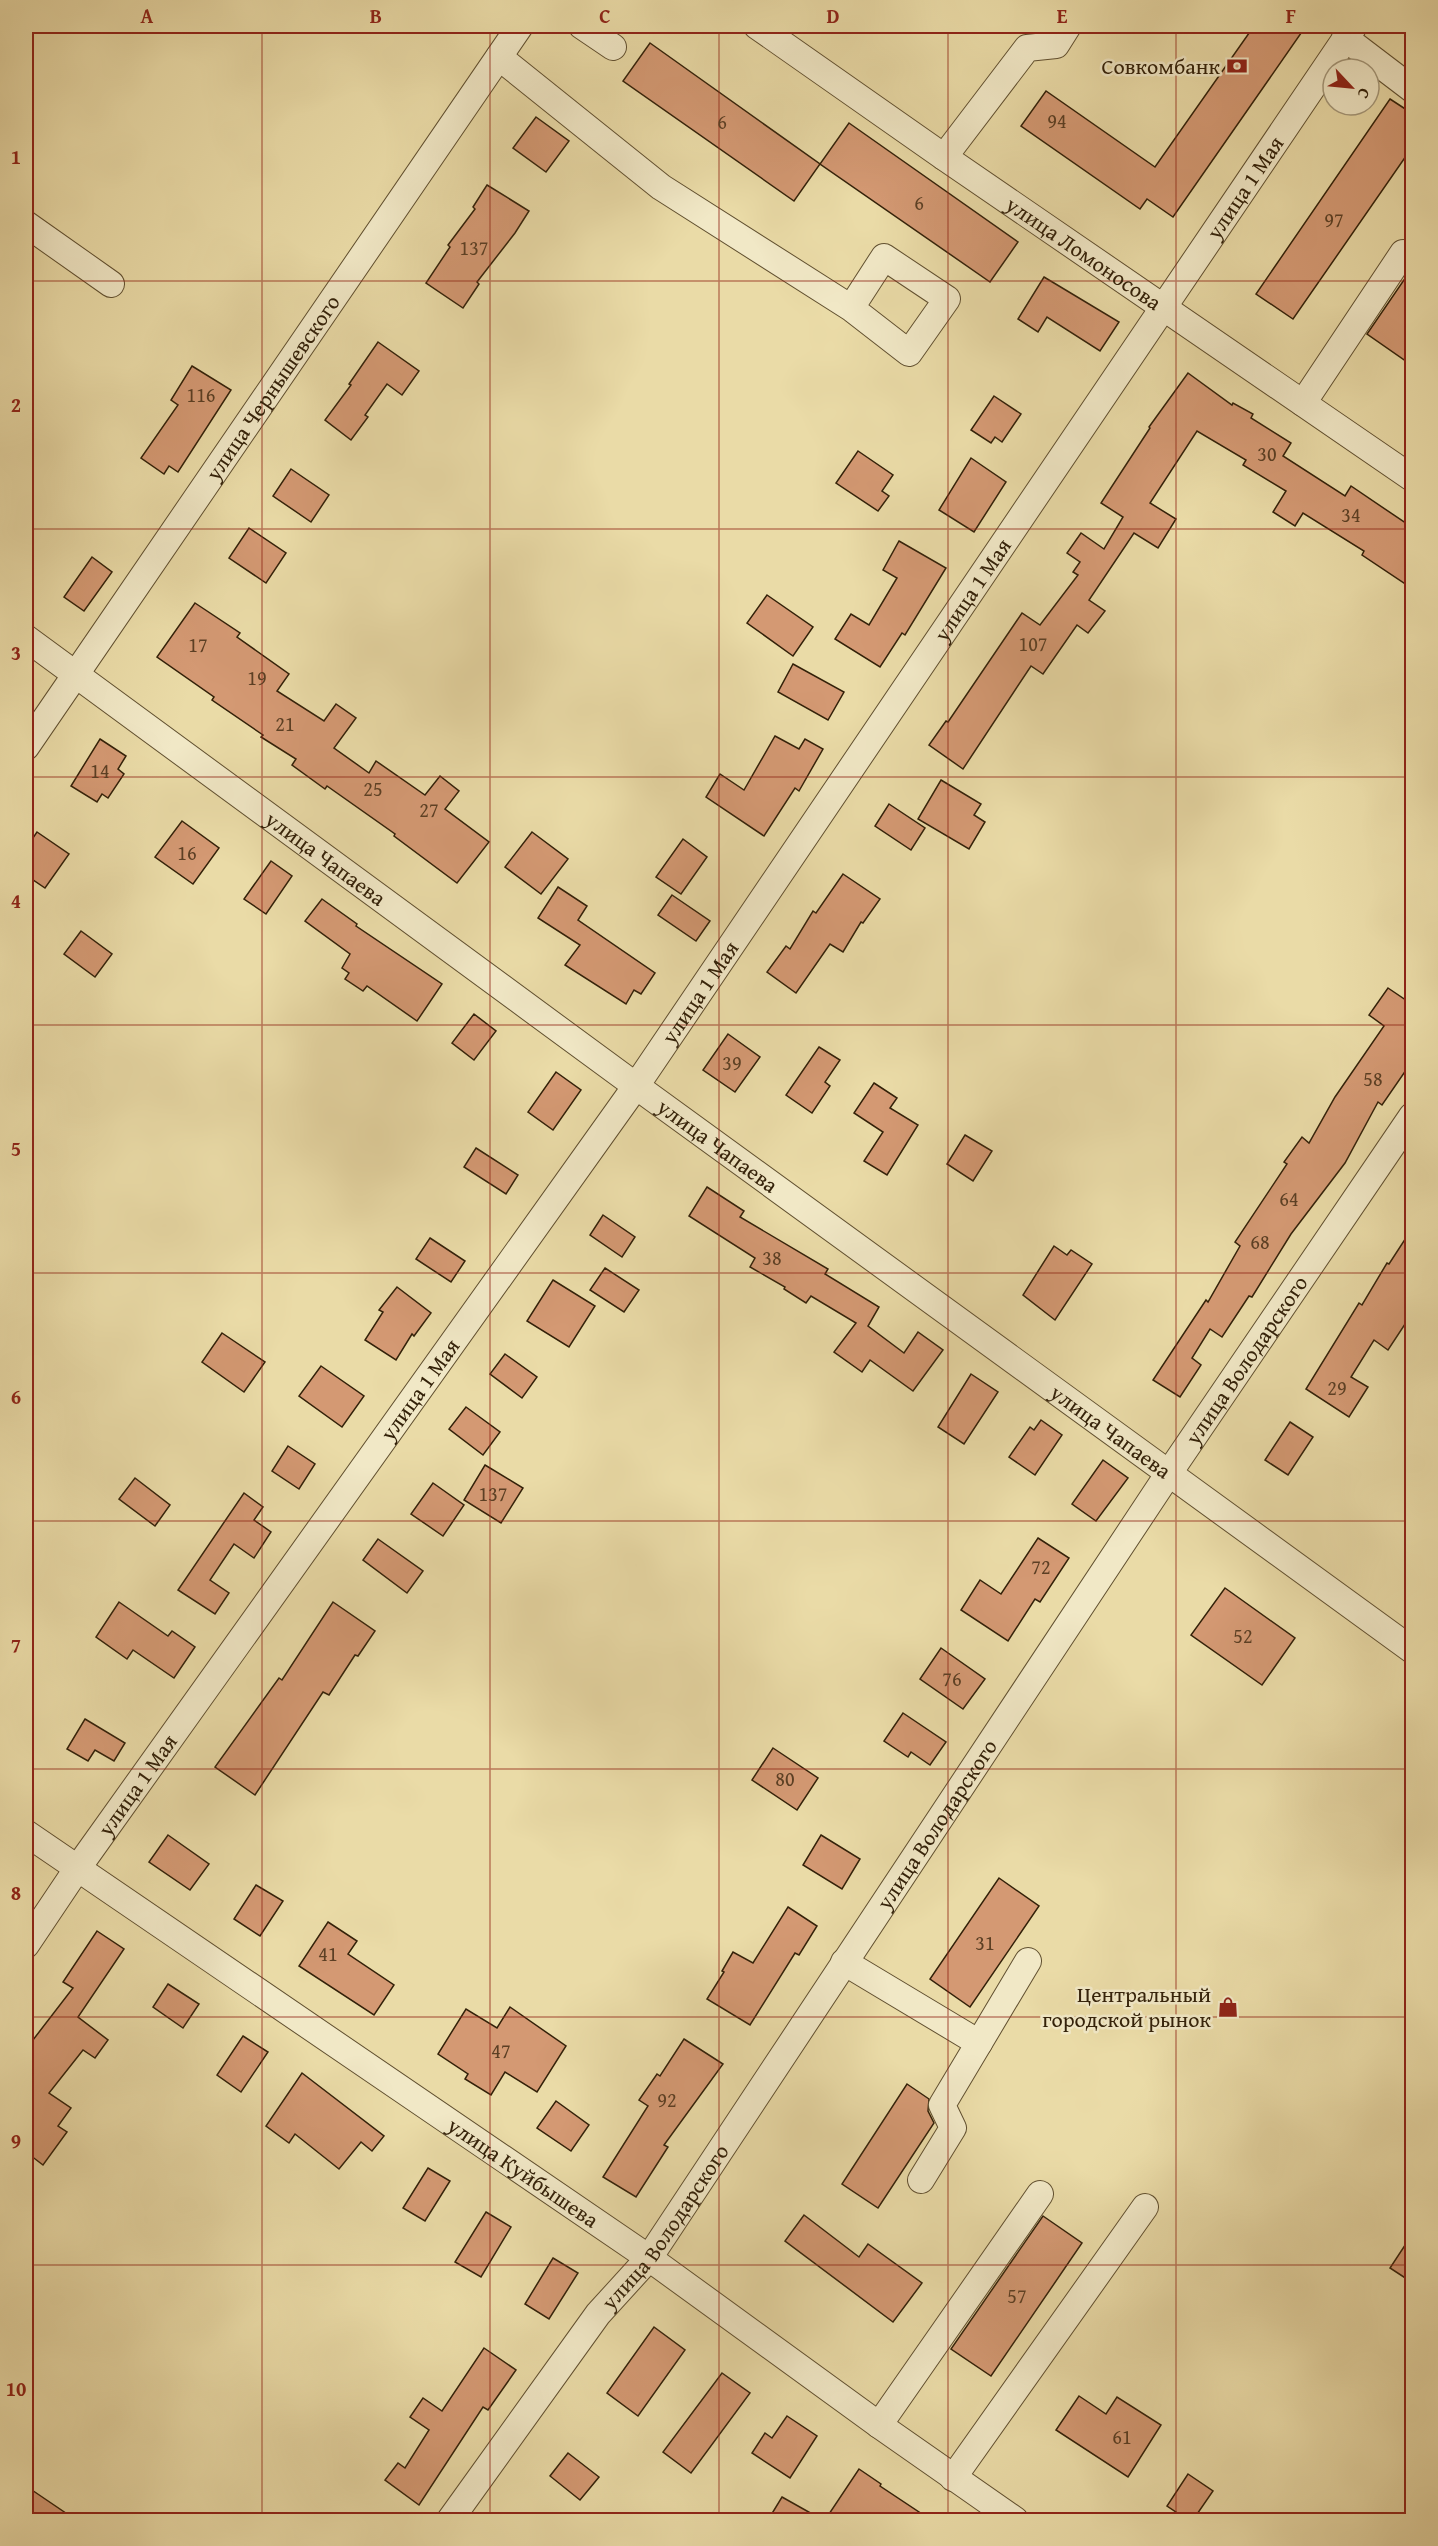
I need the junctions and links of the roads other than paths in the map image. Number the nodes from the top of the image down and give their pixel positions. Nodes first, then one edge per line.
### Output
1 (520, 26) edge
2 (582, 26) edge
3 (757, 26) edge
4 (1068, 26) edge
5 (1349, 32) edge
6 (613, 47) dead end
7 (499, 57) junction
8 (1413, 89) edge
9 (944, 157) junction
10 (26, 224) edge
11 (1413, 260) edge
12 (111, 284) dead end
13 (1162, 306) junction
14 (851, 308) dead end
15 (1303, 403) junction
16 (1413, 478) edge
17 (26, 638) edge
18 (76, 674) junction
19 (26, 747) edge
20 (636, 1086) junction
21 (1413, 1116) edge
22 (1168, 1473) junction
23 (1413, 1650) edge
24 (26, 1833) edge
25 (77, 1869) junction
26 (26, 1945) edge
27 (1028, 1961) dead end
28 (844, 1962) junction
29 (979, 2043) junction
30 (921, 2180) dead end
31 (1040, 2194) dead end
32 (1145, 2207) dead end
33 (649, 2258) junction
34 (879, 2425) junction
35 (953, 2478) junction
36 (450, 2520) edge
37 (1015, 2520) edge

1 - 7 street, улица Чернышевского
2 - 6 street
3 - 9 street, улица Ломоносова
4 - 9 street
5 - 8 street
5 - 13 street, улица 1 Мая
7 - 14 street
7 - 18 street, улица Чернышевского
9 - 13 street, улица Ломоносова
10 - 12 street
11 - 15 street
13 - 15 street, улица Ломоносова
13 - 20 street, улица 1 Мая
15 - 16 street, улица Ломоносова
17 - 18 street, улица Чапаева
18 - 19 street, улица Чернышевского
18 - 20 street, улица Чапаева
20 - 22 street, улица Чапаева
20 - 25 street, улица 1 Мая
21 - 22 street, улица Володарского
22 - 23 street, улица Чапаева
22 - 28 street, улица Володарского
24 - 25 street, улица Куйбышева
25 - 26 street, улица 1 Мая
25 - 33 street, улица Куйбышева
27 - 29 street
28 - 29 street
28 - 33 street, улица Володарского
29 - 30 street
31 - 34 street
32 - 35 street
33 - 34 street, улица Куйбышева
33 - 36 street, улица Володарского
34 - 35 street, улица Куйбышева
35 - 37 street, улица Куйбышева

